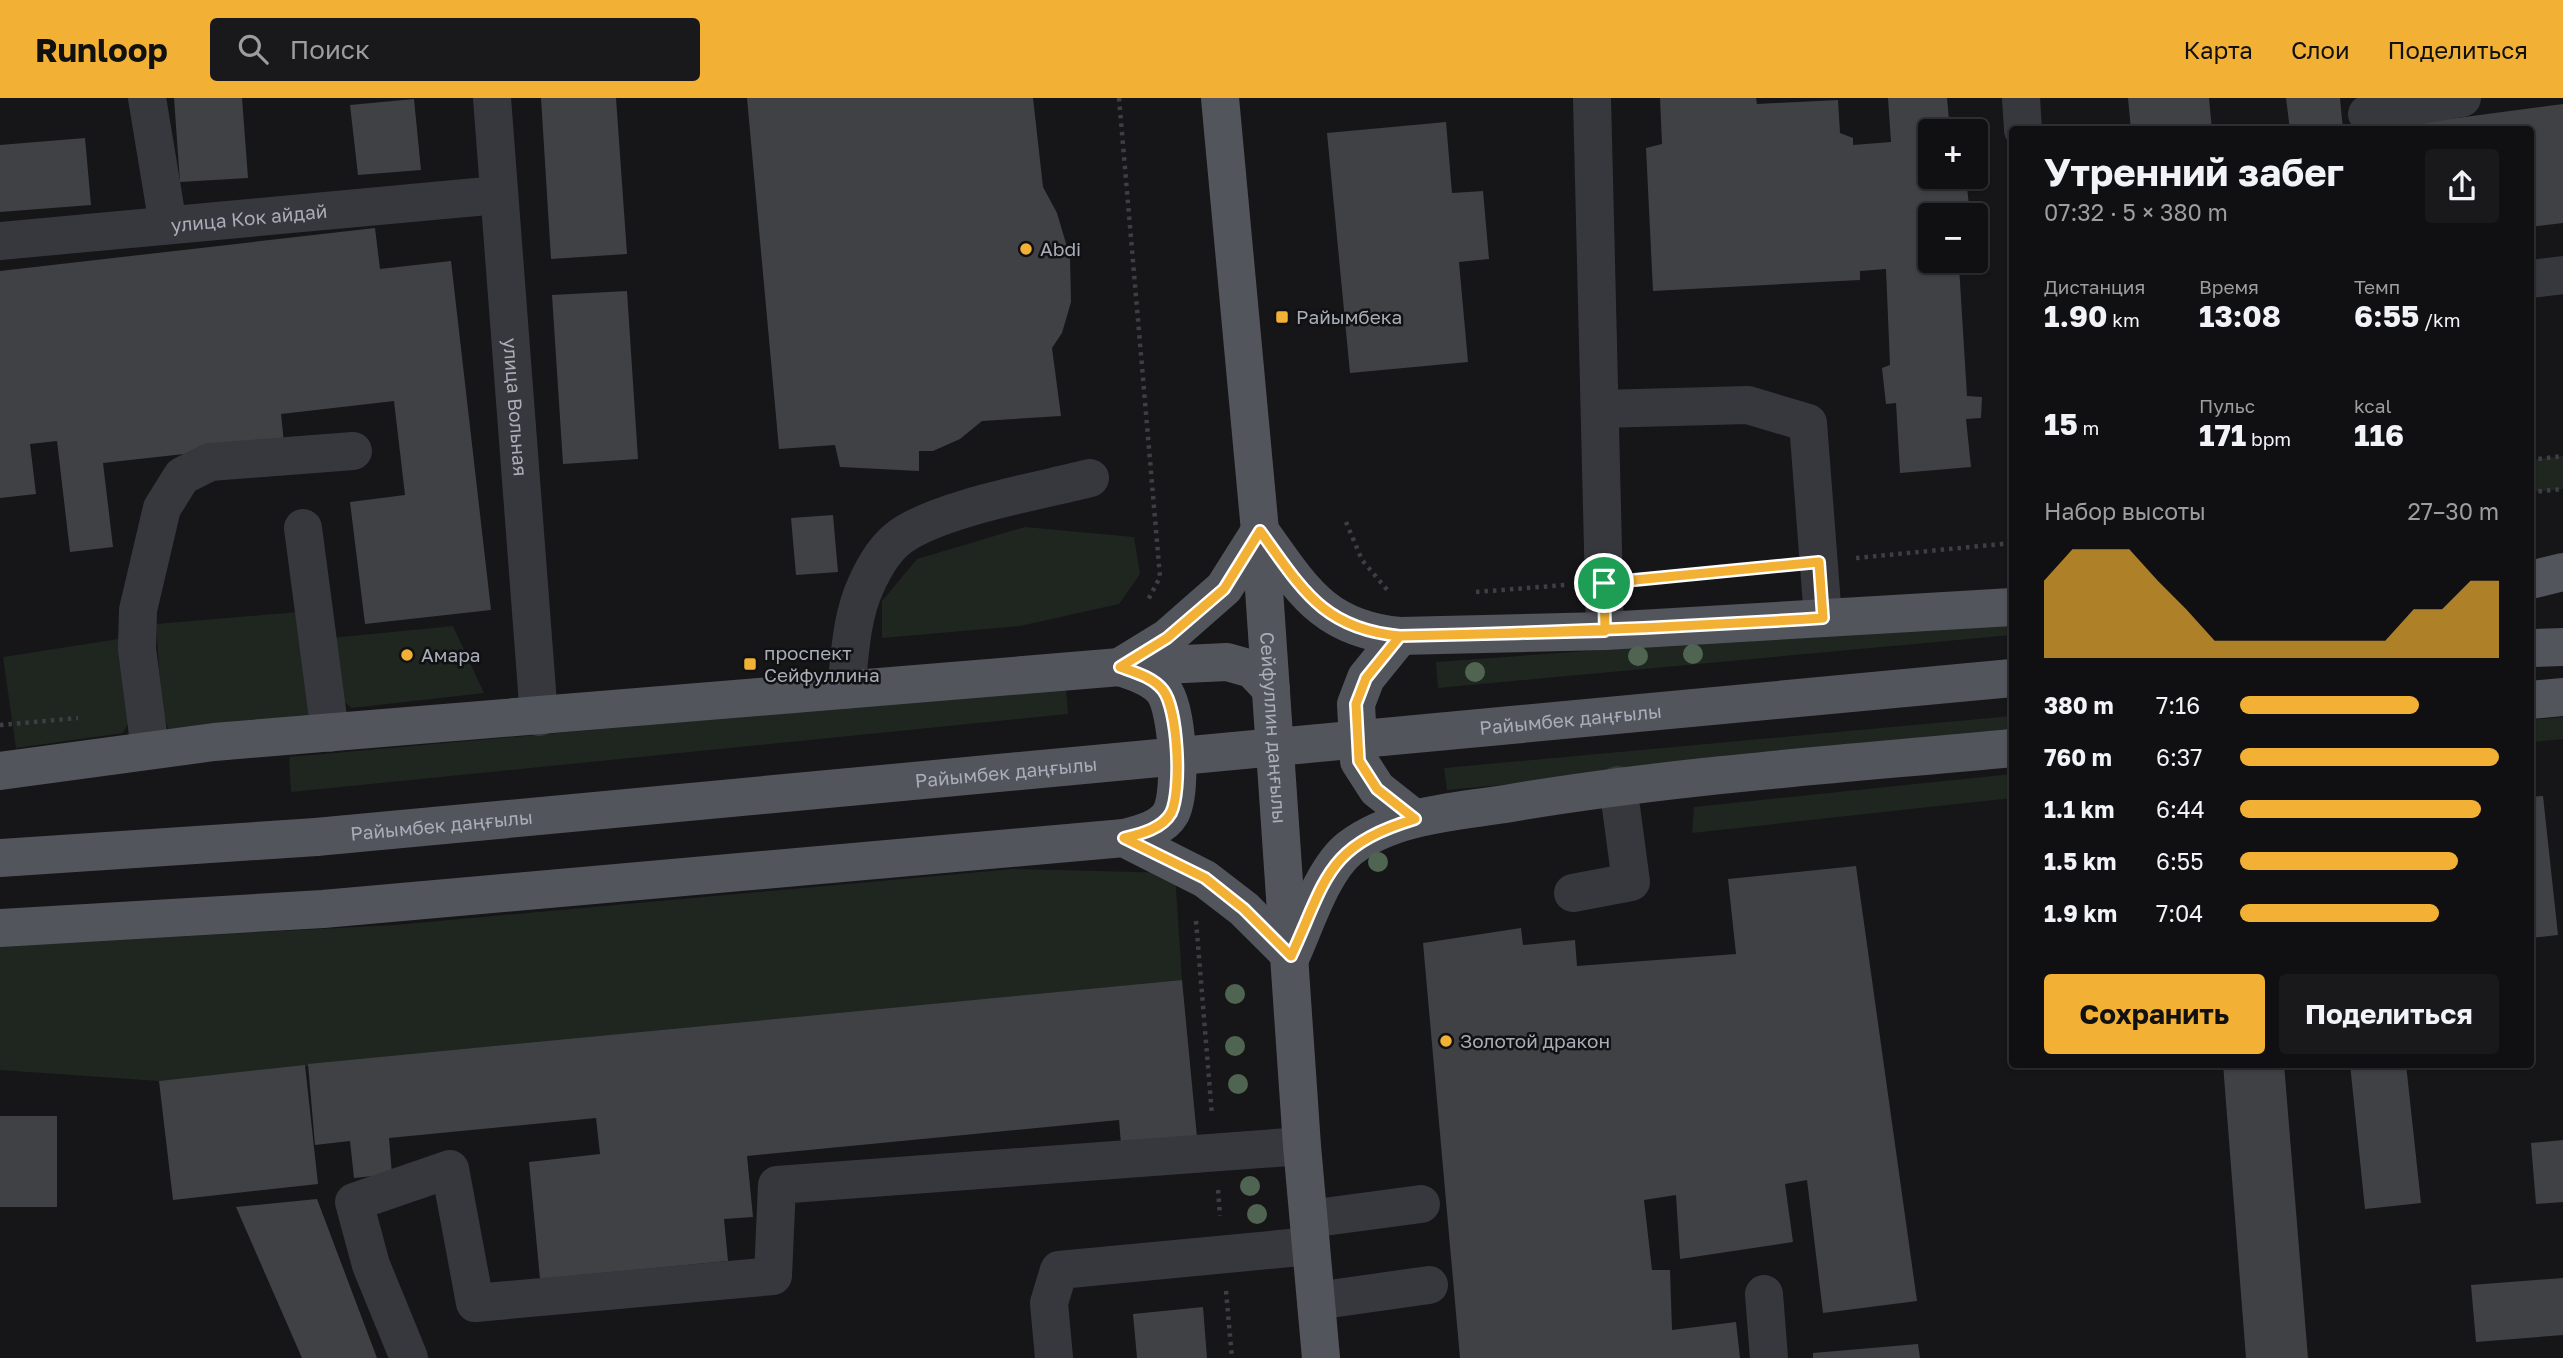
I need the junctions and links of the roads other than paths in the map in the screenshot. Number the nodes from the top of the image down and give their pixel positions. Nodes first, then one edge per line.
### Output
1 (147, 98) edge
2 (492, 98) edge
3 (1220, 98) edge
4 (1592, 98) edge
5 (2021, 98) edge
6 (2462, 98) edge
7 (2367, 114) edge
8 (2024, 126) edge
9 (498, 195) junction
10 (168, 225) junction
11 (0, 241) edge
12 (2563, 275) edge
13 (2534, 279) edge
14 (1600, 409) junction
15 (353, 451) dead end
16 (1090, 478) dead end
17 (303, 528) dead end
18 (1260, 531) junction
19 (2563, 563) edge
20 (2534, 566) edge
21 (2563, 572) edge
22 (2534, 579) edge
23 (2009, 607) edge
24 (1823, 618) junction
25 (1605, 631) junction
26 (1400, 636) junction
27 (2563, 647) edge
28 (2534, 648) edge
29 (1120, 667) junction
30 (2009, 678) edge
31 (1271, 689) junction
32 (846, 690) junction
33 (2563, 697) edge
34 (2534, 700) edge
35 (539, 717) junction
36 (330, 733) junction
37 (2009, 748) edge
38 (150, 750) junction
39 (1, 765) edge
40 (1618, 785) junction
41 (1415, 819) junction
42 (1124, 838) junction
43 (0, 858) edge
44 (1573, 893) dead end
45 (0, 928) edge
46 (1291, 956) junction
47 (1302, 1146) junction
48 (1421, 1204) dead end
49 (1310, 1232) junction
50 (1429, 1284) dead end
51 (1764, 1294) dead end
52 (1316, 1301) junction
53 (409, 1358) edge
54 (1054, 1358) edge
55 (1321, 1358) edge
56 (1769, 1358) edge

1 - 10 street
2 - 9 street, улица Вольная
3 - 18 main road, Сейфуллин даңғылы
4 - 14 street
5 - 8 street
6 - 7 street
9 - 10 street, улица Кок айдай
9 - 35 street, улица Вольная
10 - 11 street, улица Кок айдай
12 - 13 street
14 - 24 street
14 - 25 street
15 - 38 street
16 - 32 street
17 - 36 street
18 - 26 main road
18 - 29 main road
18 - 31 main road, Сейфуллин даңғылы
19 - 20 main road
21 - 22 main road
23 - 24 main road
24 - 25 main road
25 - 26 main road
26 - 41 main road
27 - 28 main road
29 - 31 main road
29 - 32 main road
29 - 42 main road
30 - 43 main road, Райымбек даңғылы, bridge
31 - 46 main road, Сейфуллин даңғылы
32 - 35 main road
33 - 34 main road
35 - 36 main road
36 - 38 main road
37 - 40 main road
38 - 39 main road
40 - 41 main road
40 - 44 street
41 - 46 main road
42 - 45 main road
42 - 46 main road
46 - 47 main road, Сейфуллин даңғылы
47 - 49 main road, Сейфуллин даңғылы
47 - 53 street
48 - 49 street
49 - 52 main road, Сейфуллин даңғылы
49 - 54 street
50 - 52 street
51 - 56 street
52 - 55 main road, Сейфуллин даңғылы

